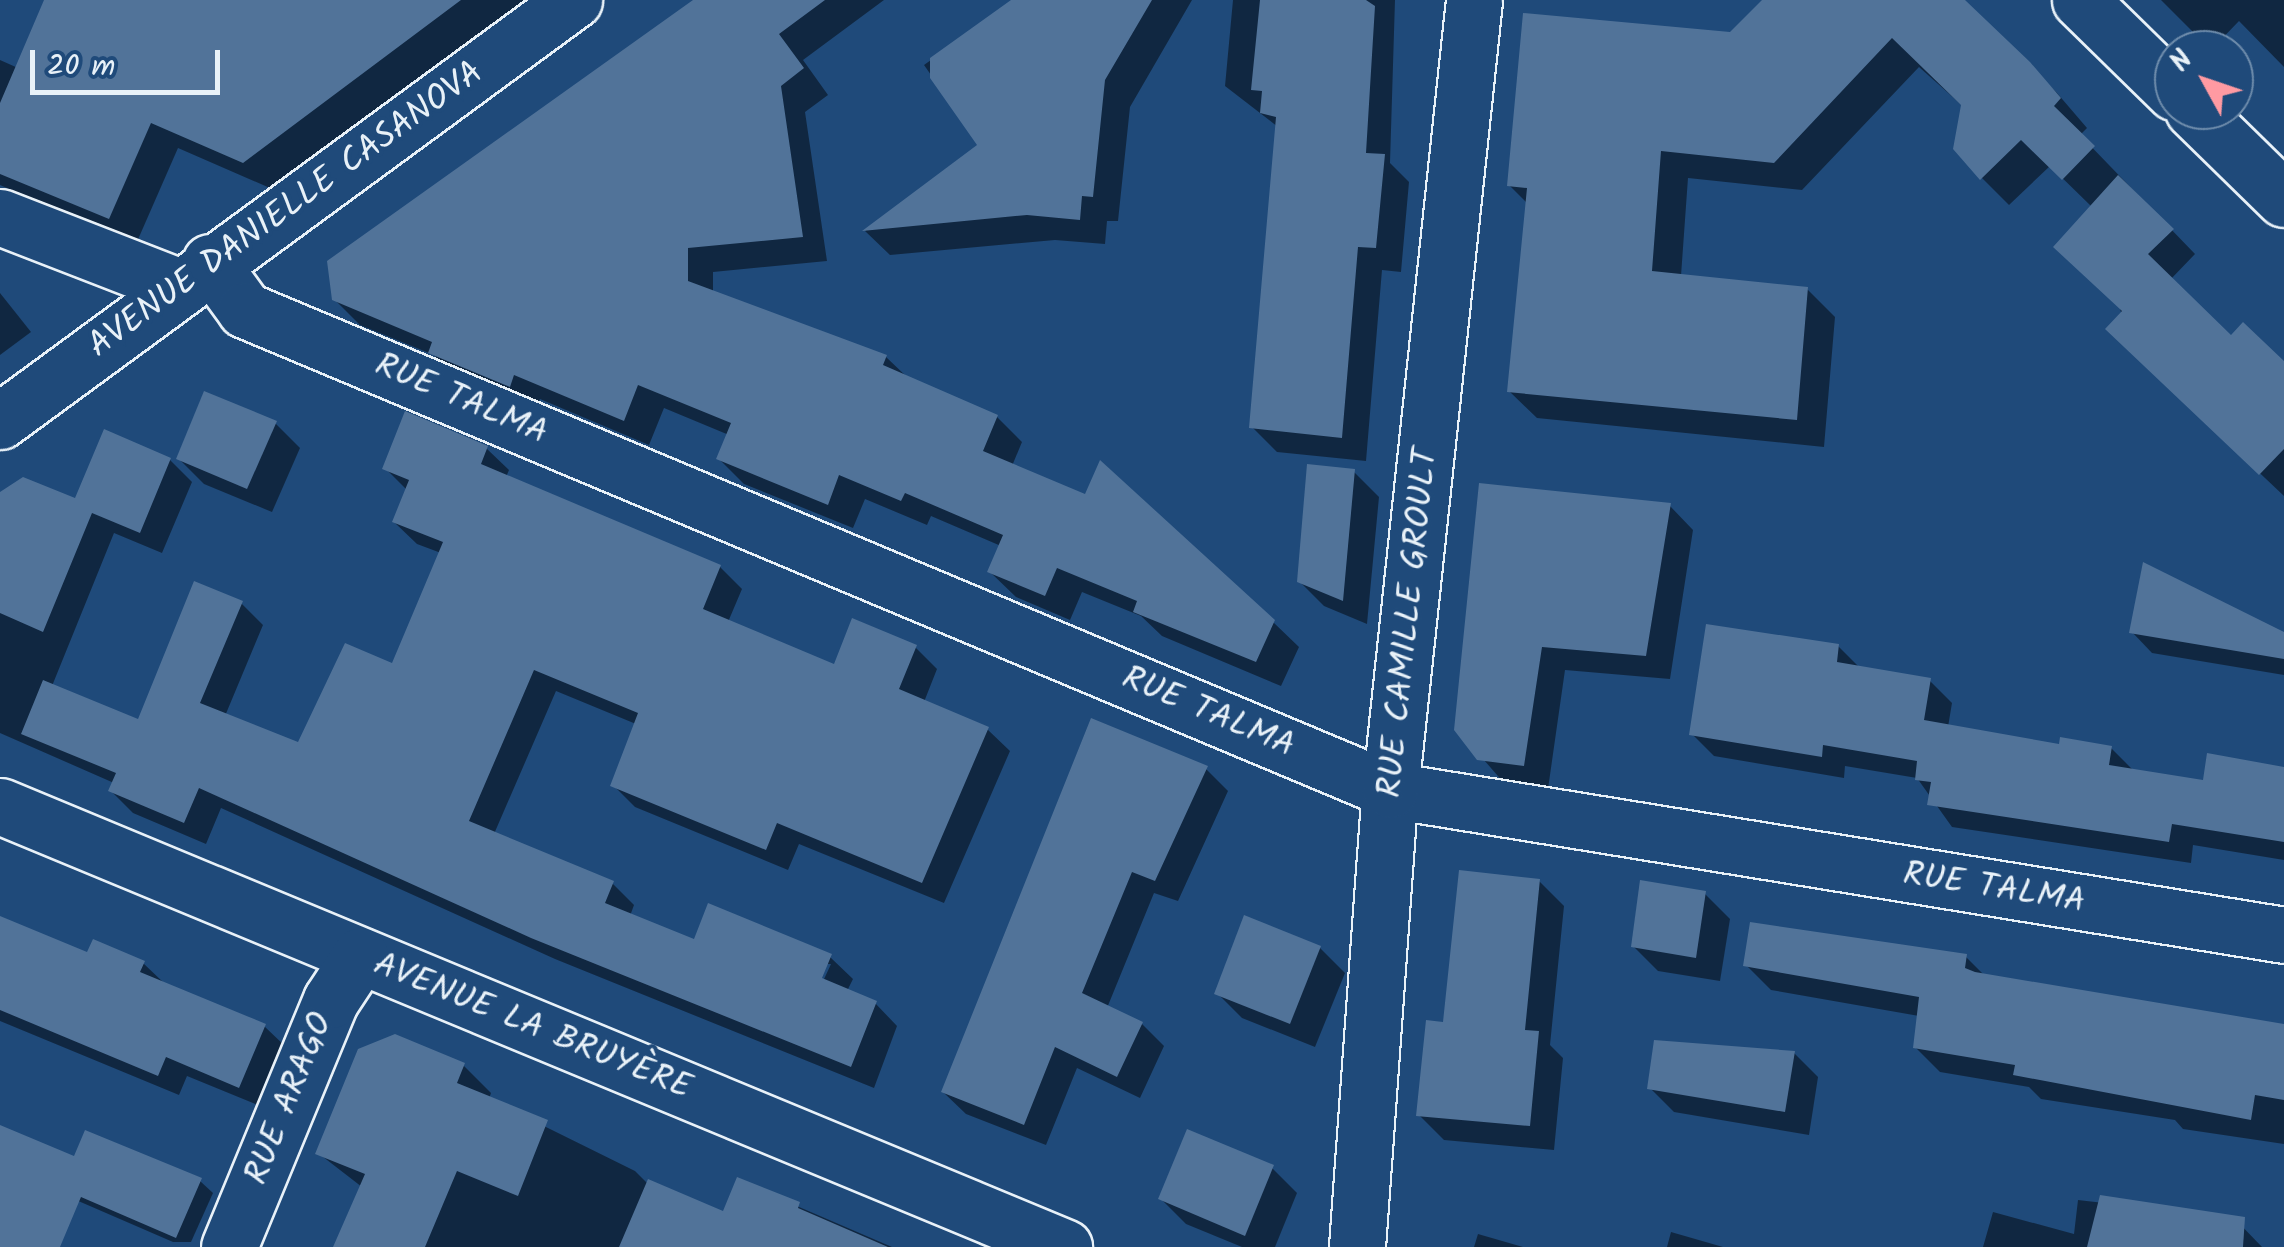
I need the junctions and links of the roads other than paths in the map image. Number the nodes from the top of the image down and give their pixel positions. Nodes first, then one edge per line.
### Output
1 (574, 0) edge
2 (1474, 0) edge
3 (2080, 0) edge
4 (2154, 72) edge
5 (2213, 130) edge
6 (2284, 199) edge
7 (0, 217) edge
8 (194, 274) junction
9 (0, 421) edge
10 (1390, 790) junction
11 (0, 806) edge
12 (2284, 935) edge
13 (360, 956) junction
14 (230, 1247) edge
15 (1064, 1247) edge
16 (1357, 1247) edge

1 - 8 street, AVENUE DANIELLE CASANOVA
2 - 10 street, RUE CAMILLE GROULT
3 - 4 street
5 - 6 street
7 - 8 street
8 - 9 street, AVENUE DANIELLE CASANOVA
8 - 10 street, RUE TALMA
10 - 12 street, RUE TALMA
10 - 16 street, RUE CAMILLE GROULT
11 - 13 street, AVENUE LA BRUYÈRE
13 - 14 street, RUE ARAGO
13 - 15 street, AVENUE LA BRUYÈRE

